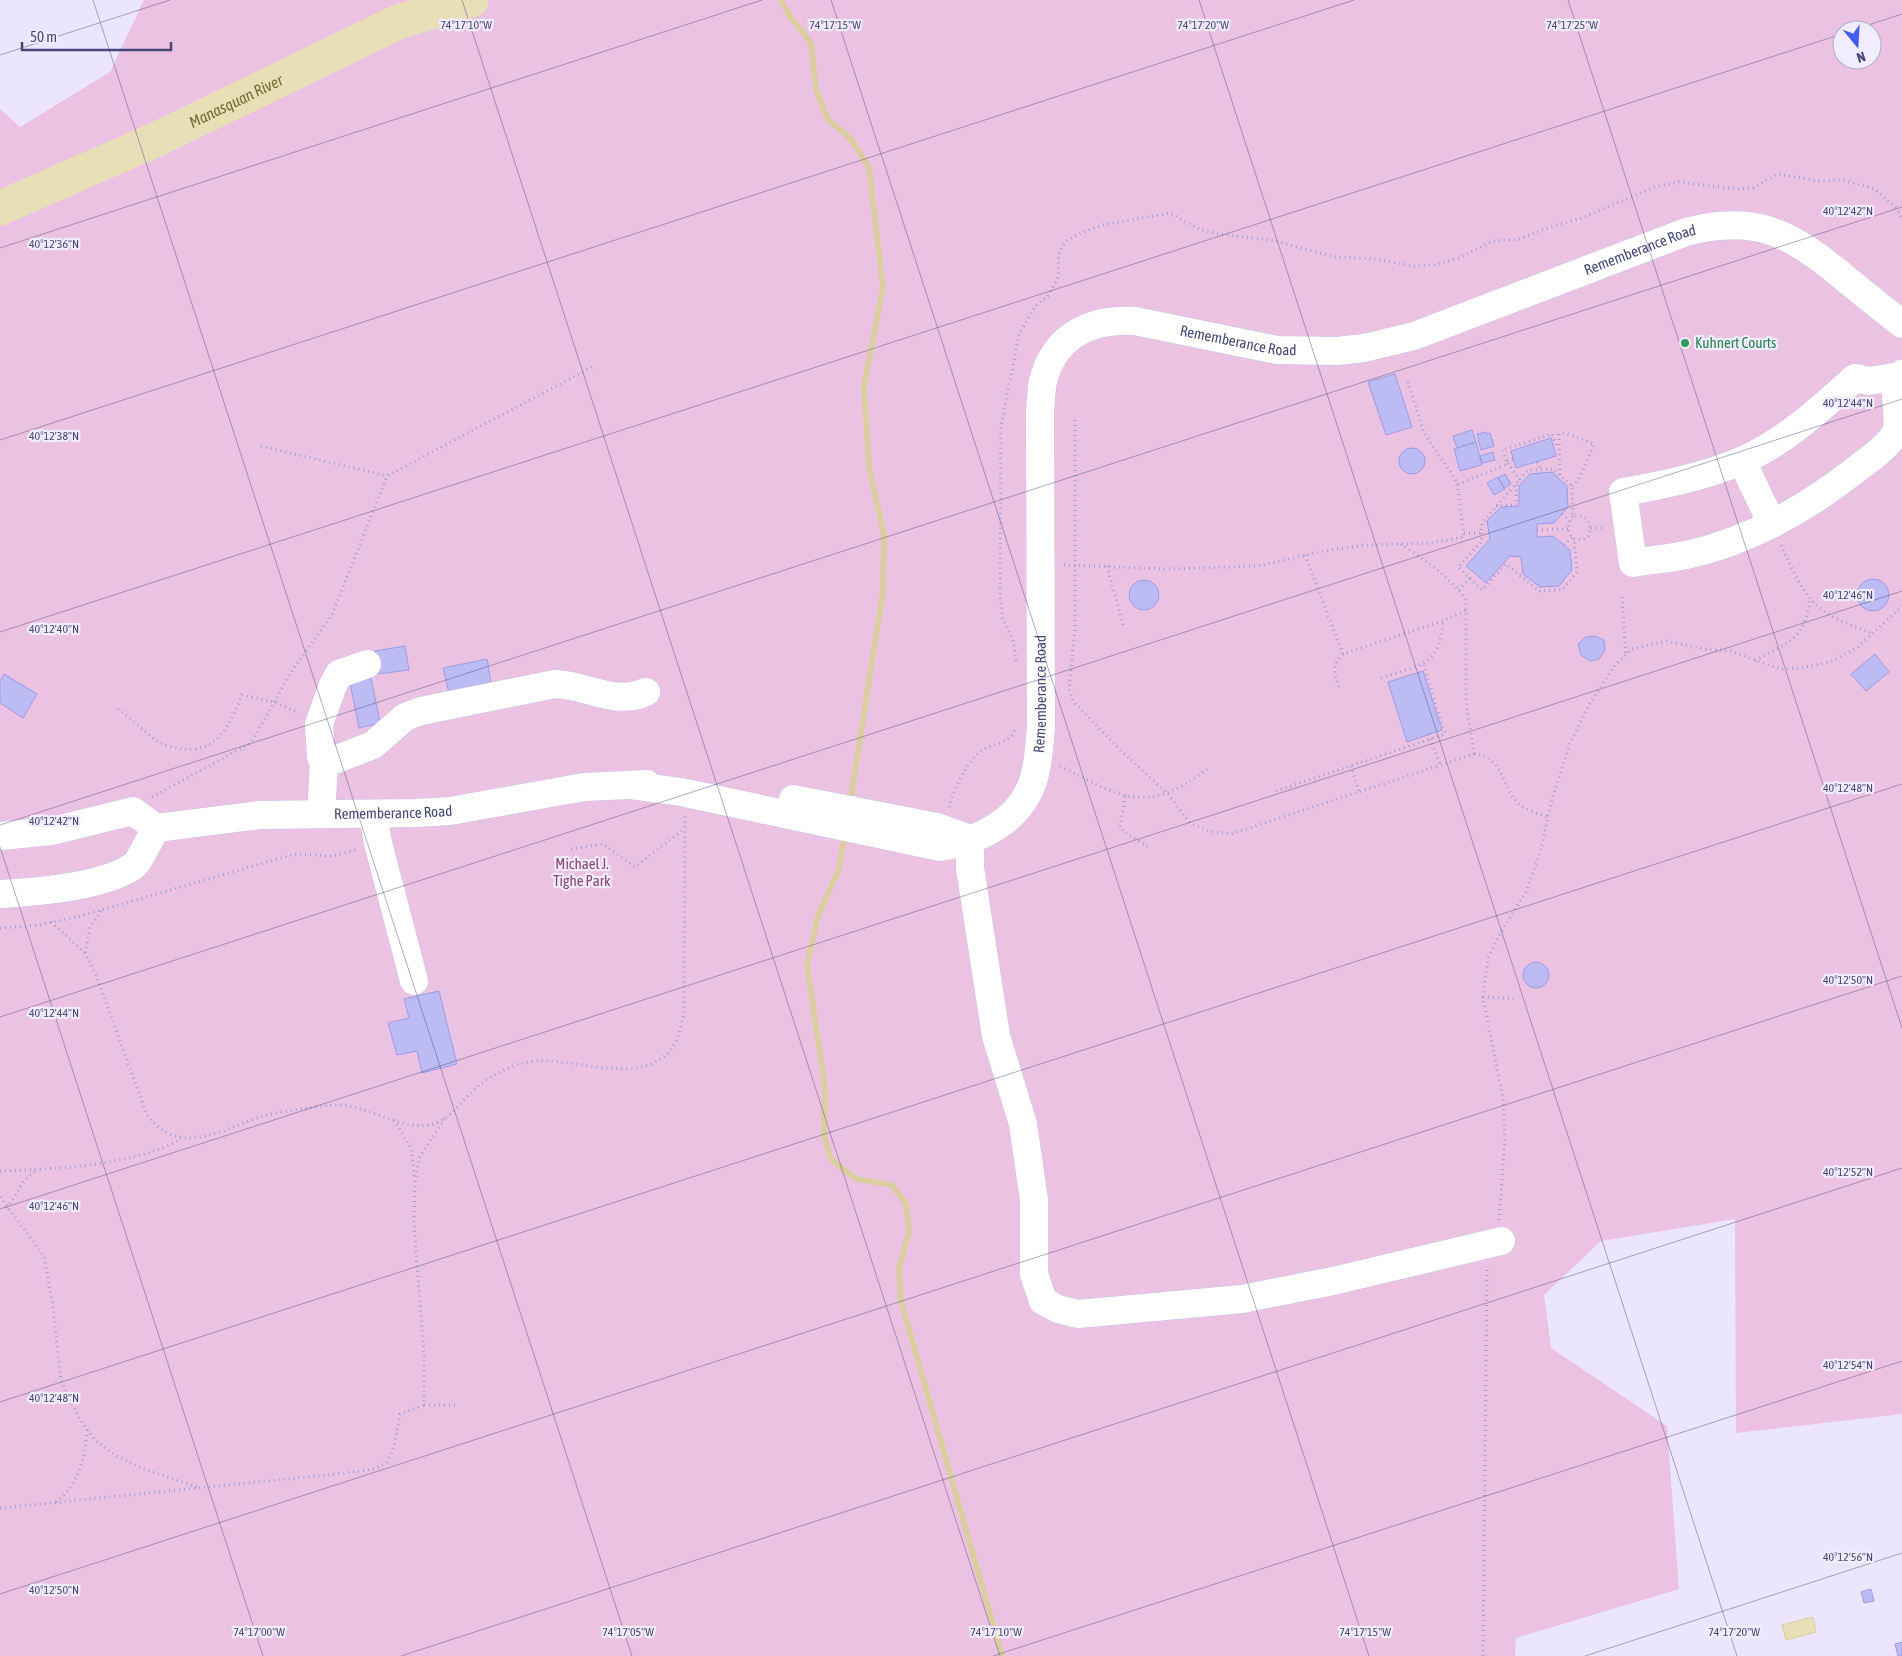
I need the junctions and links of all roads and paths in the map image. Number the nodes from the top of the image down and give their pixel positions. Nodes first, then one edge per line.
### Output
1 (1902, 324) edge
2 (592, 367) dead end
3 (1901, 375) edge
4 (1407, 379) dead end
5 (1075, 420) dead end
6 (1557, 429) dead end
7 (1559, 434) junction
8 (261, 446) dead end
9 (1557, 447) junction
10 (1514, 459) dead end
11 (1742, 461) junction
12 (1537, 462) dead end
13 (1507, 463) junction
14 (1540, 469) junction
15 (1560, 475) junction
16 (386, 476) junction
17 (1520, 480) junction
18 (1458, 484) junction
19 (1516, 484) junction
20 (1572, 486) junction
21 (1496, 506) junction
22 (1562, 514) dead end
23 (1573, 516) junction
24 (1570, 521) junction
25 (1772, 524) junction
26 (1568, 529) junction
27 (1537, 530) dead end
28 (1464, 533) junction
29 (1481, 534) junction
30 (1573, 538) junction
31 (1402, 544) junction
32 (1564, 545) dead end
33 (1305, 555) junction
34 (1041, 564) junction
35 (1075, 566) junction
36 (1107, 566) junction
37 (1470, 578) junction
38 (1459, 590) junction
39 (1622, 597) dead end
40 (1810, 599) junction
41 (1902, 606) edge
42 (1467, 610) junction
43 (1894, 614) junction
44 (1902, 614) edge
45 (1443, 621) junction
46 (1124, 628) dead end
47 (1873, 633) junction
48 (1343, 654) junction
49 (1626, 654) junction
50 (1755, 661) junction
51 (1423, 663) junction
52 (366, 664) dead end
53 (1381, 678) dead end
54 (1339, 687) dead end
55 (646, 692) dead end
56 (275, 702) junction
57 (118, 709) dead end
58 (319, 724) junction
59 (1429, 734) dead end
60 (1431, 739) junction
61 (1474, 754) junction
62 (1038, 755) junction
63 (324, 764) junction
64 (1440, 765) junction
65 (1351, 766) junction
66 (1207, 770) dead end
67 (629, 785) junction
68 (1276, 790) dead end
69 (681, 792) junction
70 (1359, 792) junction
71 (1168, 794) junction
72 (1125, 796) junction
73 (133, 811) junction
74 (321, 814) junction
75 (374, 814) junction
76 (831, 815) junction
77 (1548, 817) junction
78 (156, 828) junction
79 (685, 829) junction
80 (0, 836) edge
81 (970, 840) junction
82 (378, 843) junction
83 (1149, 848) dead end
84 (571, 849) dead end
85 (0, 894) edge
86 (101, 910) junction
87 (51, 922) junction
88 (0, 928) edge
89 (85, 953) junction
90 (414, 981) dead end
91 (1483, 997) junction
92 (1517, 999) dead end
93 (446, 1117) junction
94 (393, 1119) junction
95 (182, 1138) junction
96 (36, 1170) junction
97 (0, 1171) edge
98 (415, 1181) junction
99 (0, 1197) edge
100 (7, 1208) junction
101 (1501, 1241) junction
102 (424, 1404) junction
103 (458, 1405) dead end
104 (87, 1430) junction
105 (200, 1488) junction
106 (56, 1503) junction
107 (0, 1508) edge
108 (1483, 1656) edge

1 - 34 street, Rememberance Road
2 - 16 path
3 - 11 street
3 - 25 street
4 - 18 path
5 - 35 path
6 - 7 path
7 - 9 path
7 - 20 path
8 - 16 path
9 - 13 path
9 - 15 path
10 - 13 path
11 - 25 street
11 - 25 street
12 - 14 path
13 - 17 path
13 - 18 path
14 - 15 path
14 - 17 path
15 - 20 path
16 - 56 path
17 - 19 path
18 - 28 path
19 - 21 path
19 - 21 path
20 - 23 path
21 - 29 path
22 - 24 path
23 - 24 path
23 - 30 path
24 - 26 path
25 - 40 path
26 - 27 path
26 - 30 path
28 - 29 path
28 - 31 path
29 - 37 path
30 - 32 path
30 - 37 path
31 - 33 path
31 - 38 path
33 - 36 path
33 - 48 path
34 - 35 path
34 - 62 street, Rememberance Road
35 - 36 path
35 - 71 path
36 - 46 path
37 - 38 path
38 - 42 path
39 - 49 path
40 - 47 path
40 - 50 path
41 - 43 path
42 - 45 path
42 - 61 path
43 - 44 path
43 - 47 path
45 - 48 path
45 - 51 path
47 - 50 path
48 - 54 path
49 - 50 path
49 - 77 path
51 - 53 path
51 - 60 path
52 - 58 street
55 - 63 street
56 - 57 path
56 - 58 path
56 - 73 path
58 - 63 street
59 - 60 path
60 - 64 path
60 - 65 path
61 - 64 path
61 - 77 path
62 - 72 path
62 - 81 street, Rememberance Road
63 - 74 street
64 - 70 path
65 - 68 path
65 - 70 path
66 - 71 path
67 - 69 street, Rememberance Road
67 - 75 street, Rememberance Road
67 - 76 street, Rememberance Road
69 - 76 street, Rememberance Road
69 - 79 path
70 - 71 path
71 - 72 path
72 - 83 path
73 - 78 street
73 - 80 street
74 - 75 street, Rememberance Road
74 - 78 street, Rememberance Road
75 - 82 street
76 - 81 street, Rememberance Road
77 - 91 path
78 - 85 street
79 - 84 path
79 - 93 path
81 - 101 street
82 - 86 path
82 - 90 street
86 - 87 path
86 - 89 path
87 - 88 path
87 - 89 path
89 - 95 path
91 - 92 path
91 - 101 path
93 - 94 path
93 - 98 path
94 - 95 path
94 - 98 path
95 - 96 path
96 - 97 path
96 - 100 path
98 - 102 path
99 - 100 path
100 - 104 path
101 - 108 path
102 - 103 path
102 - 105 path
104 - 105 path
104 - 106 path
105 - 106 path
106 - 107 path

